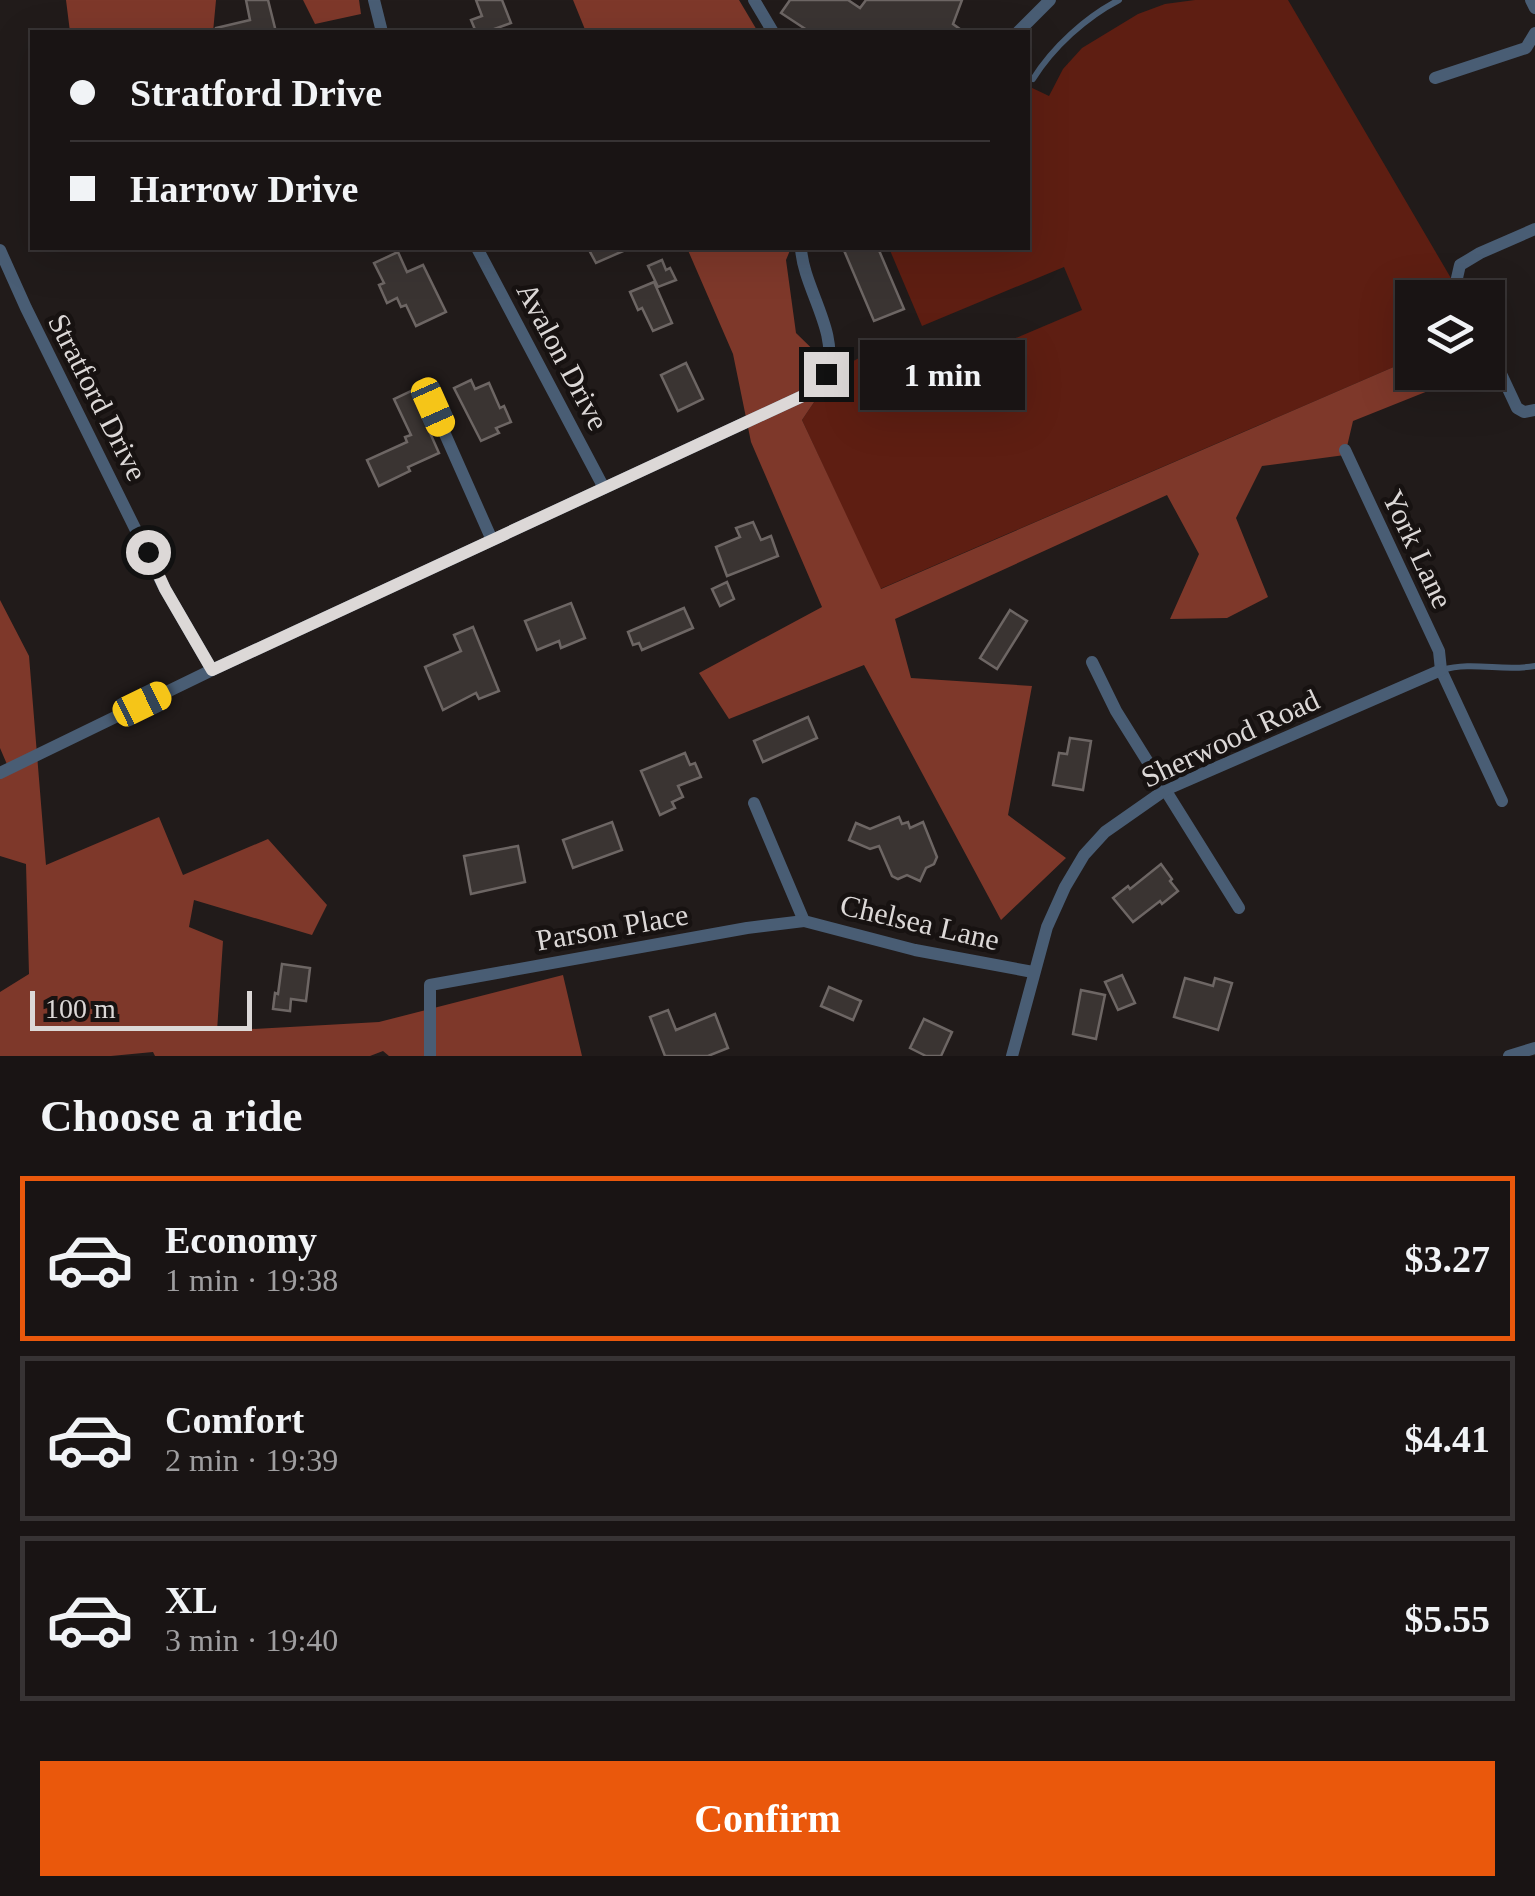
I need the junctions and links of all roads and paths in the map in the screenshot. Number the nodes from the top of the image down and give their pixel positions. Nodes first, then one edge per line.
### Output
1 (374, 0) edge
2 (754, 0) edge
3 (1050, 0) edge
4 (1119, 0) edge
5 (1531, 0) edge
6 (1535, 8) edge
7 (382, 30) edge
8 (773, 30) edge
9 (1020, 30) edge
10 (1535, 33) edge
11 (1030, 77) edge
12 (1435, 78) dead end
13 (1535, 229) edge
14 (0, 250) edge
15 (478, 250) edge
16 (801, 250) edge
17 (1458, 280) edge
18 (1505, 382) edge
19 (433, 407) dead end
20 (1535, 410) edge
21 (1345, 450) dead end
22 (604, 488) junction
23 (492, 540) junction
24 (1092, 662) dead end
25 (1535, 666) edge
26 (212, 670) junction
27 (1440, 670) junction
28 (0, 773) edge
29 (1165, 790) junction
30 (1502, 801) dead end
31 (754, 804) dead end
32 (1239, 908) dead end
33 (804, 921) junction
34 (1033, 972) junction
35 (1535, 1048) edge
36 (430, 1056) edge
37 (1012, 1056) edge
38 (1508, 1056) edge

1 - 7 street
2 - 8 street
3 - 9 street
4 - 11 lane
5 - 6 street
10 - 12 street
13 - 17 street
14 - 26 street, Stratford Drive
15 - 22 street, Avalon Drive
16 - 22 street
18 - 20 street
19 - 23 street
21 - 27 street, York Lane
22 - 23 street
23 - 26 street
24 - 29 street
25 - 27 lane
26 - 28 street
27 - 29 street, Sherwood Road
27 - 30 street, York Lane
29 - 32 street
29 - 34 street, Sherwood Road
31 - 33 street, Chelsea Lane
33 - 34 street, Chelsea Lane
33 - 36 street, Parson Place
34 - 37 street, Sherwood Road
35 - 38 street

